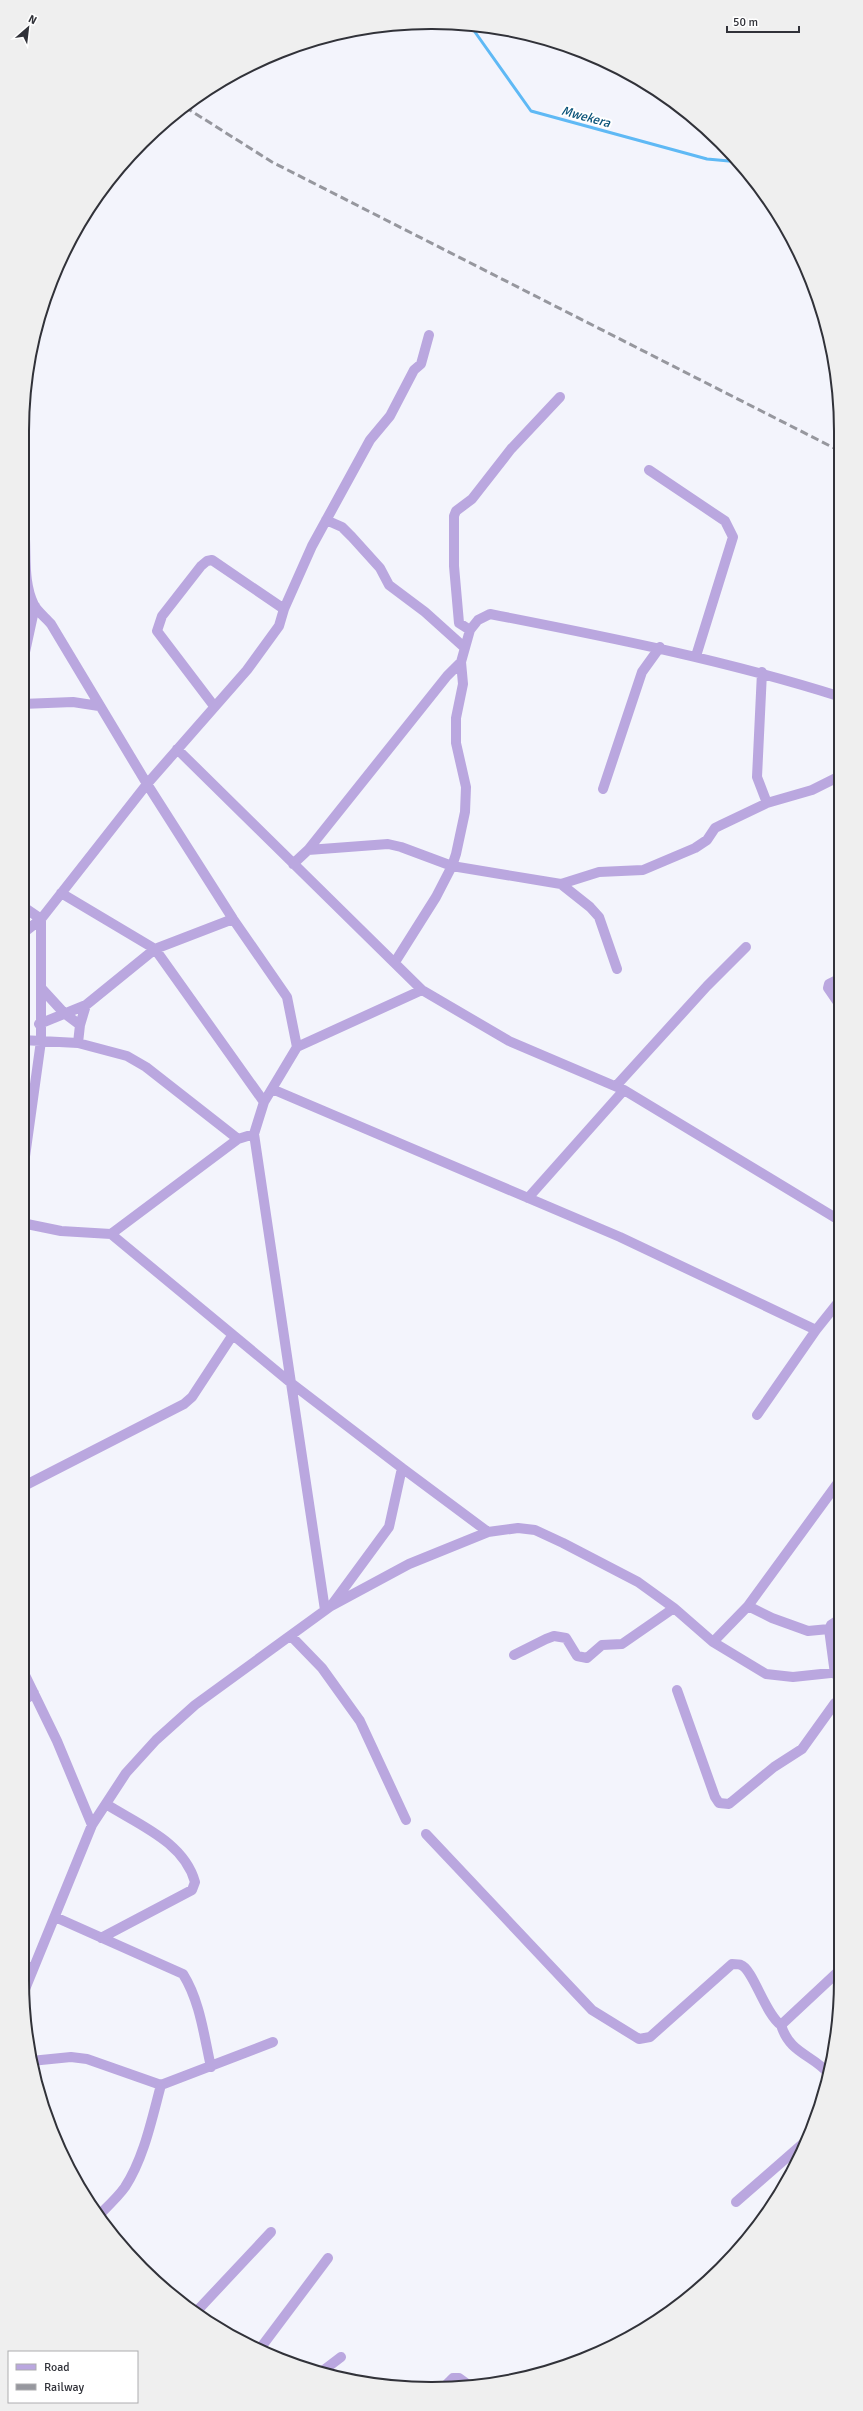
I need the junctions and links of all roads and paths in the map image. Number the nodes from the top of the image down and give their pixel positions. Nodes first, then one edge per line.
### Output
1 (429, 335) dead end
2 (560, 396) dead end
3 (649, 470) dead end
4 (326, 520) junction
5 (29, 586) edge
6 (35, 606) junction
7 (284, 609) junction
8 (470, 630) junction
9 (29, 634) edge
10 (660, 647) junction
11 (465, 648) junction
12 (696, 656) junction
13 (461, 662) junction
14 (762, 672) junction
15 (834, 695) edge
16 (29, 704) edge
17 (100, 706) junction
18 (214, 706) junction
19 (177, 749) junction
20 (834, 779) edge
21 (147, 784) junction
22 (603, 789) dead end
23 (768, 803) junction
24 (308, 850) junction
25 (293, 864) junction
26 (452, 866) junction
27 (560, 884) junction
28 (61, 893) junction
29 (29, 911) edge
30 (40, 919) junction
31 (233, 919) junction
32 (29, 928) edge
33 (746, 947) dead end
34 (155, 949) junction
35 (395, 962) junction
36 (617, 969) dead end
37 (834, 982) edge
38 (42, 989) junction
39 (422, 990) junction
40 (834, 997) edge
41 (86, 1005) junction
42 (64, 1013) junction
43 (39, 1024) junction
44 (80, 1025) junction
45 (29, 1040) edge
46 (41, 1041) junction
47 (78, 1043) junction
48 (297, 1047) junction
49 (620, 1088) junction
50 (272, 1089) junction
51 (264, 1102) junction
52 (29, 1128) edge
53 (254, 1134) junction
54 (238, 1139) junction
55 (528, 1198) junction
56 (834, 1217) edge
57 (29, 1224) edge
58 (111, 1234) junction
59 (834, 1308) edge
60 (816, 1330) junction
61 (232, 1336) junction
62 (291, 1383) junction
63 (757, 1416) dead end
64 (402, 1468) junction
65 (29, 1483) edge
66 (834, 1488) edge
67 (488, 1532) junction
68 (748, 1606) junction
69 (328, 1608) junction
70 (674, 1608) junction
71 (834, 1623) edge
72 (829, 1629) junction
73 (291, 1636) junction
74 (713, 1642) junction
75 (834, 1653) edge
76 (514, 1655) dead end
77 (834, 1673) edge
78 (29, 1683) edge
79 (677, 1690) dead end
80 (34, 1693) junction
81 (29, 1697) edge
82 (834, 1704) edge
83 (106, 1804) junction
84 (406, 1820) dead end
85 (92, 1825) junction
86 (426, 1834) dead end
87 (55, 1917) junction
88 (101, 1938) junction
89 (29, 1969) edge
90 (32, 1972) junction
91 (834, 1976) edge
92 (29, 1979) edge
93 (781, 2025) junction
94 (274, 2042) dead end
95 (38, 2061) edge
96 (211, 2067) junction
97 (824, 2068) edge
98 (161, 2085) junction
99 (796, 2150) edge
100 (736, 2202) dead end
101 (102, 2211) edge
102 (271, 2232) dead end
103 (328, 2258) dead end
104 (199, 2308) edge
105 (263, 2345) edge
106 (341, 2357) dead end
107 (327, 2368) edge
108 (450, 2381) edge
109 (463, 2381) edge

1 - 4 street
2 - 8 street
3 - 12 street
4 - 7 street
4 - 11 street
5 - 6 street
6 - 9 street
6 - 17 street
7 - 18 street
7 - 18 street
8 - 10 street
8 - 11 street
10 - 12 street
10 - 22 street
11 - 13 street
12 - 14 street
13 - 24 street
13 - 26 street
14 - 15 street
14 - 23 street
16 - 17 street
17 - 21 street
18 - 19 street
19 - 21 street
19 - 25 street
20 - 23 street
21 - 28 street
21 - 31 street
23 - 27 street
24 - 25 street
24 - 26 street
25 - 35 street
26 - 27 street
26 - 35 street
27 - 36 street
28 - 30 street
28 - 34 street
29 - 30 street
30 - 32 street
30 - 38 street
31 - 34 street
31 - 48 street
33 - 49 street
34 - 41 street
34 - 51 street
35 - 39 street
37 - 40 street
38 - 42 street
38 - 43 street
39 - 48 street
39 - 49 street
41 - 42 street
41 - 44 street
42 - 43 street
42 - 44 street
43 - 46 street
44 - 47 street
45 - 46 street
46 - 47 street
46 - 52 street
47 - 54 street
48 - 50 street
49 - 55 street
49 - 56 street
50 - 51 street
50 - 55 street
51 - 53 street
53 - 54 street
53 - 62 street
54 - 58 street
55 - 60 street
57 - 58 street
58 - 61 street
59 - 60 street
60 - 63 street
61 - 62 street
61 - 65 street
62 - 64 street
62 - 69 street
64 - 67 street
64 - 69 street
66 - 68 street
67 - 69 street
67 - 70 street
68 - 72 street
68 - 74 street
69 - 73 street
70 - 74 street
70 - 76 street
71 - 72 street
72 - 75 street
73 - 83 street
73 - 84 street
74 - 77 street
78 - 80 street
79 - 82 street
80 - 81 street
80 - 85 street
83 - 85 street
83 - 88 street
85 - 87 street
86 - 93 street
87 - 88 street
87 - 90 street
88 - 96 street
89 - 90 street
90 - 92 street
91 - 93 street
93 - 97 street
94 - 96 street
95 - 98 street
96 - 98 street
98 - 101 street
99 - 100 street
102 - 104 street
103 - 105 street
106 - 107 street
108 - 109 street

